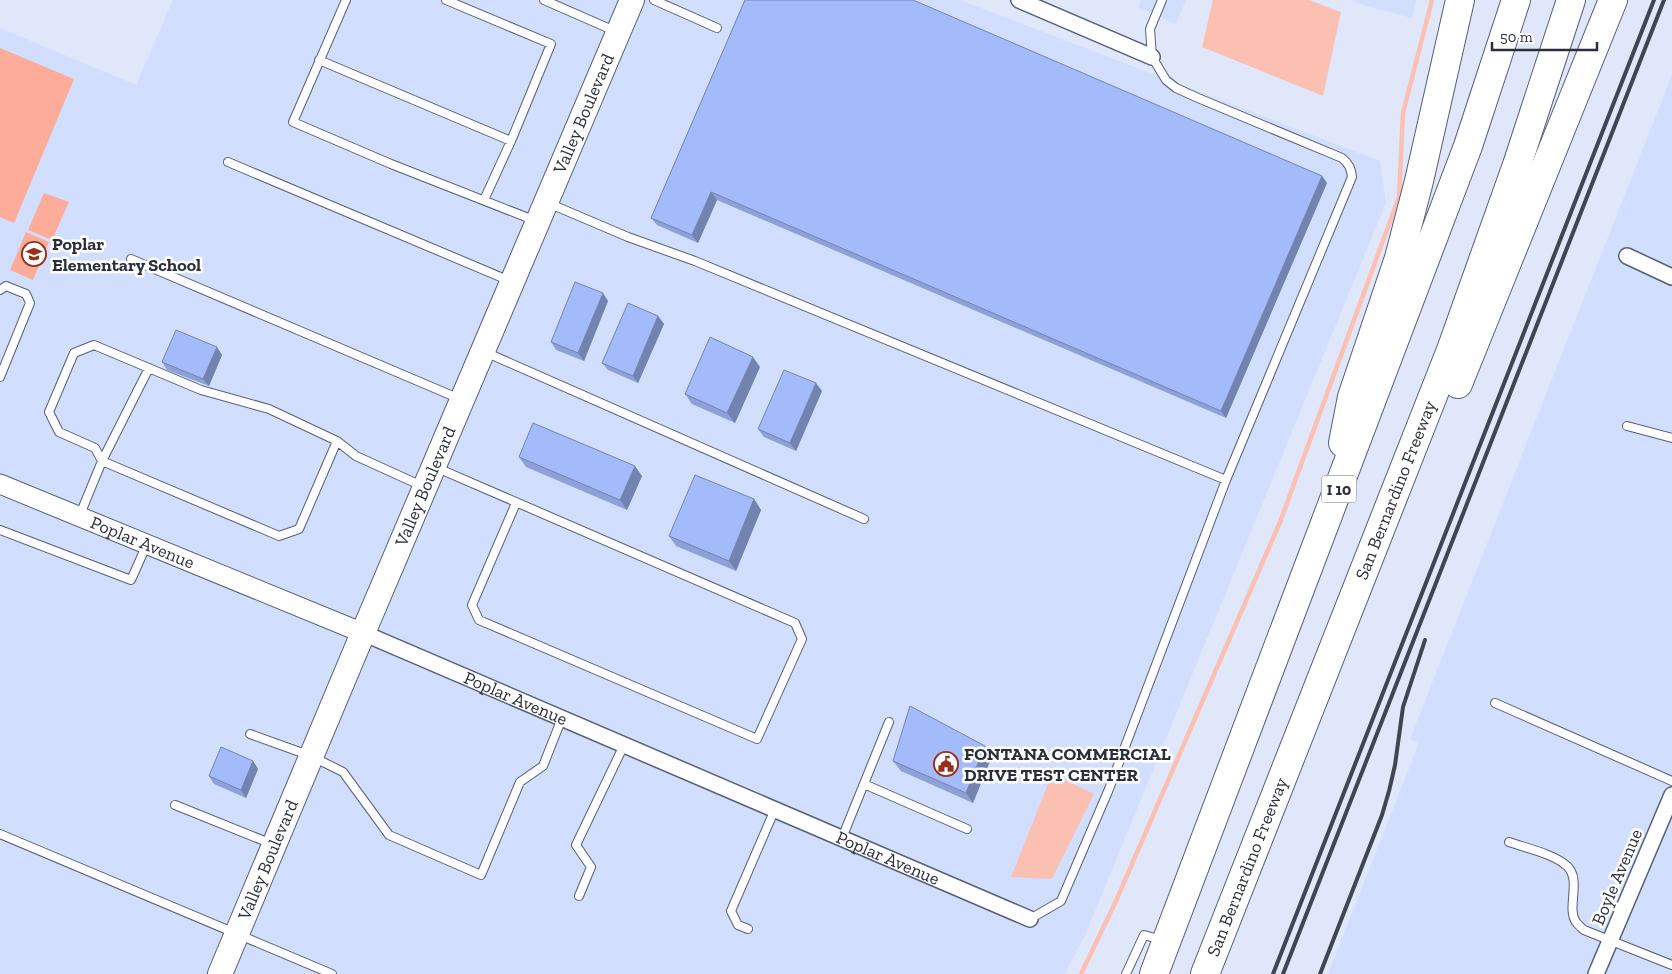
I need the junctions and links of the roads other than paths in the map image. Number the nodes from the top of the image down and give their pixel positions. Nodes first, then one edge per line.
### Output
1 (346, 0) edge
2 (446, 0) edge
3 (544, 0) edge
4 (632, 0) edge
5 (654, 0) edge
6 (1019, 0) edge
7 (1162, 0) edge
8 (1460, 0) edge
9 (1516, 0) edge
10 (1571, 0) edge
11 (1612, 0) edge
12 (717, 28) dead end
13 (618, 33) junction
14 (1152, 57) junction
15 (319, 60) junction
16 (511, 141) junction
17 (228, 162) dead end
18 (484, 200) junction
19 (542, 212) junction
20 (1626, 256) dead end
21 (131, 259) dead end
22 (1672, 277) edge
23 (512, 282) junction
24 (0, 290) edge
25 (483, 351) junction
26 (149, 368) junction
27 (0, 377) edge
28 (462, 400) junction
29 (1627, 426) dead end
30 (1672, 438) edge
31 (337, 440) junction
32 (102, 461) junction
33 (429, 477) junction
34 (1226, 480) junction
35 (0, 484) edge
36 (516, 503) junction
37 (79, 517) junction
38 (864, 519) dead end
39 (1327, 521) junction
40 (1384, 523) junction
41 (0, 530) edge
42 (147, 544) junction
43 (362, 633) junction
44 (1495, 703) dead end
45 (562, 718) junction
46 (889, 722) dead end
47 (250, 734) dead end
48 (624, 745) junction
49 (311, 756) junction
50 (1672, 781) edge
51 (864, 784) junction
52 (1672, 796) edge
53 (174, 805) dead end
54 (775, 809) junction
55 (967, 829) dead end
56 (0, 834) edge
57 (842, 838) junction
58 (1509, 842) dead end
59 (274, 845) junction
60 (579, 896) dead end
61 (1030, 919) joint
62 (748, 929) dead end
63 (237, 934) junction
64 (1166, 941) junction
65 (1611, 941) junction
66 (1672, 964) edge
67 (220, 974) edge
68 (332, 974) edge
69 (1126, 974) edge
70 (1154, 974) edge
71 (1205, 974) edge
72 (1596, 974) edge

1 - 15 lane
2 - 16 lane
3 - 13 lane
4 - 13 main road, Valley Boulevard
5 - 12 lane
6 - 14 street
7 - 14 lane
8 - 39 highway
9 - 39 highway, I 10
10 - 40 highway, San Bernardino Freeway
11 - 40 highway
13 - 19 main road, Valley Boulevard
14 - 34 lane
15 - 16 lane
15 - 18 lane
16 - 18 lane
17 - 23 lane
18 - 19 lane
19 - 23 main road, Valley Boulevard
19 - 34 lane
20 - 22 street
21 - 28 lane
23 - 25 main road, Valley Boulevard
24 - 27 lane
25 - 28 main road, Valley Boulevard
25 - 38 lane
26 - 31 lane
26 - 32 lane
26 - 32 lane
28 - 33 main road, Valley Boulevard
29 - 30 lane
31 - 32 lane
31 - 33 lane
32 - 37 lane
33 - 36 lane
33 - 43 main road, Valley Boulevard
34 - 61 lane
35 - 37 street, Poplar Avenue
36 - 36 lane
37 - 42 street, Poplar Avenue
39 - 64 highway, I 10
40 - 71 highway, San Bernardino Freeway
41 - 42 lane
42 - 43 street, Poplar Avenue
43 - 45 street, Poplar Avenue
43 - 49 main road, Valley Boulevard
44 - 50 lane
45 - 48 street, Poplar Avenue
45 - 49 lane
46 - 51 lane
47 - 49 lane
48 - 54 street, Poplar Avenue
48 - 60 lane
49 - 59 main road, Valley Boulevard
51 - 55 lane
51 - 57 lane
52 - 65 street, Boyle Avenue
53 - 59 lane
54 - 57 street, Poplar Avenue
54 - 62 lane
56 - 63 lane
57 - 61 street, Poplar Avenue
58 - 65 lane
59 - 63 main road, Valley Boulevard
63 - 67 main road, Valley Boulevard
63 - 68 lane
64 - 69 lane
64 - 70 highway, I 10
65 - 66 lane
65 - 72 street, Boyle Avenue

